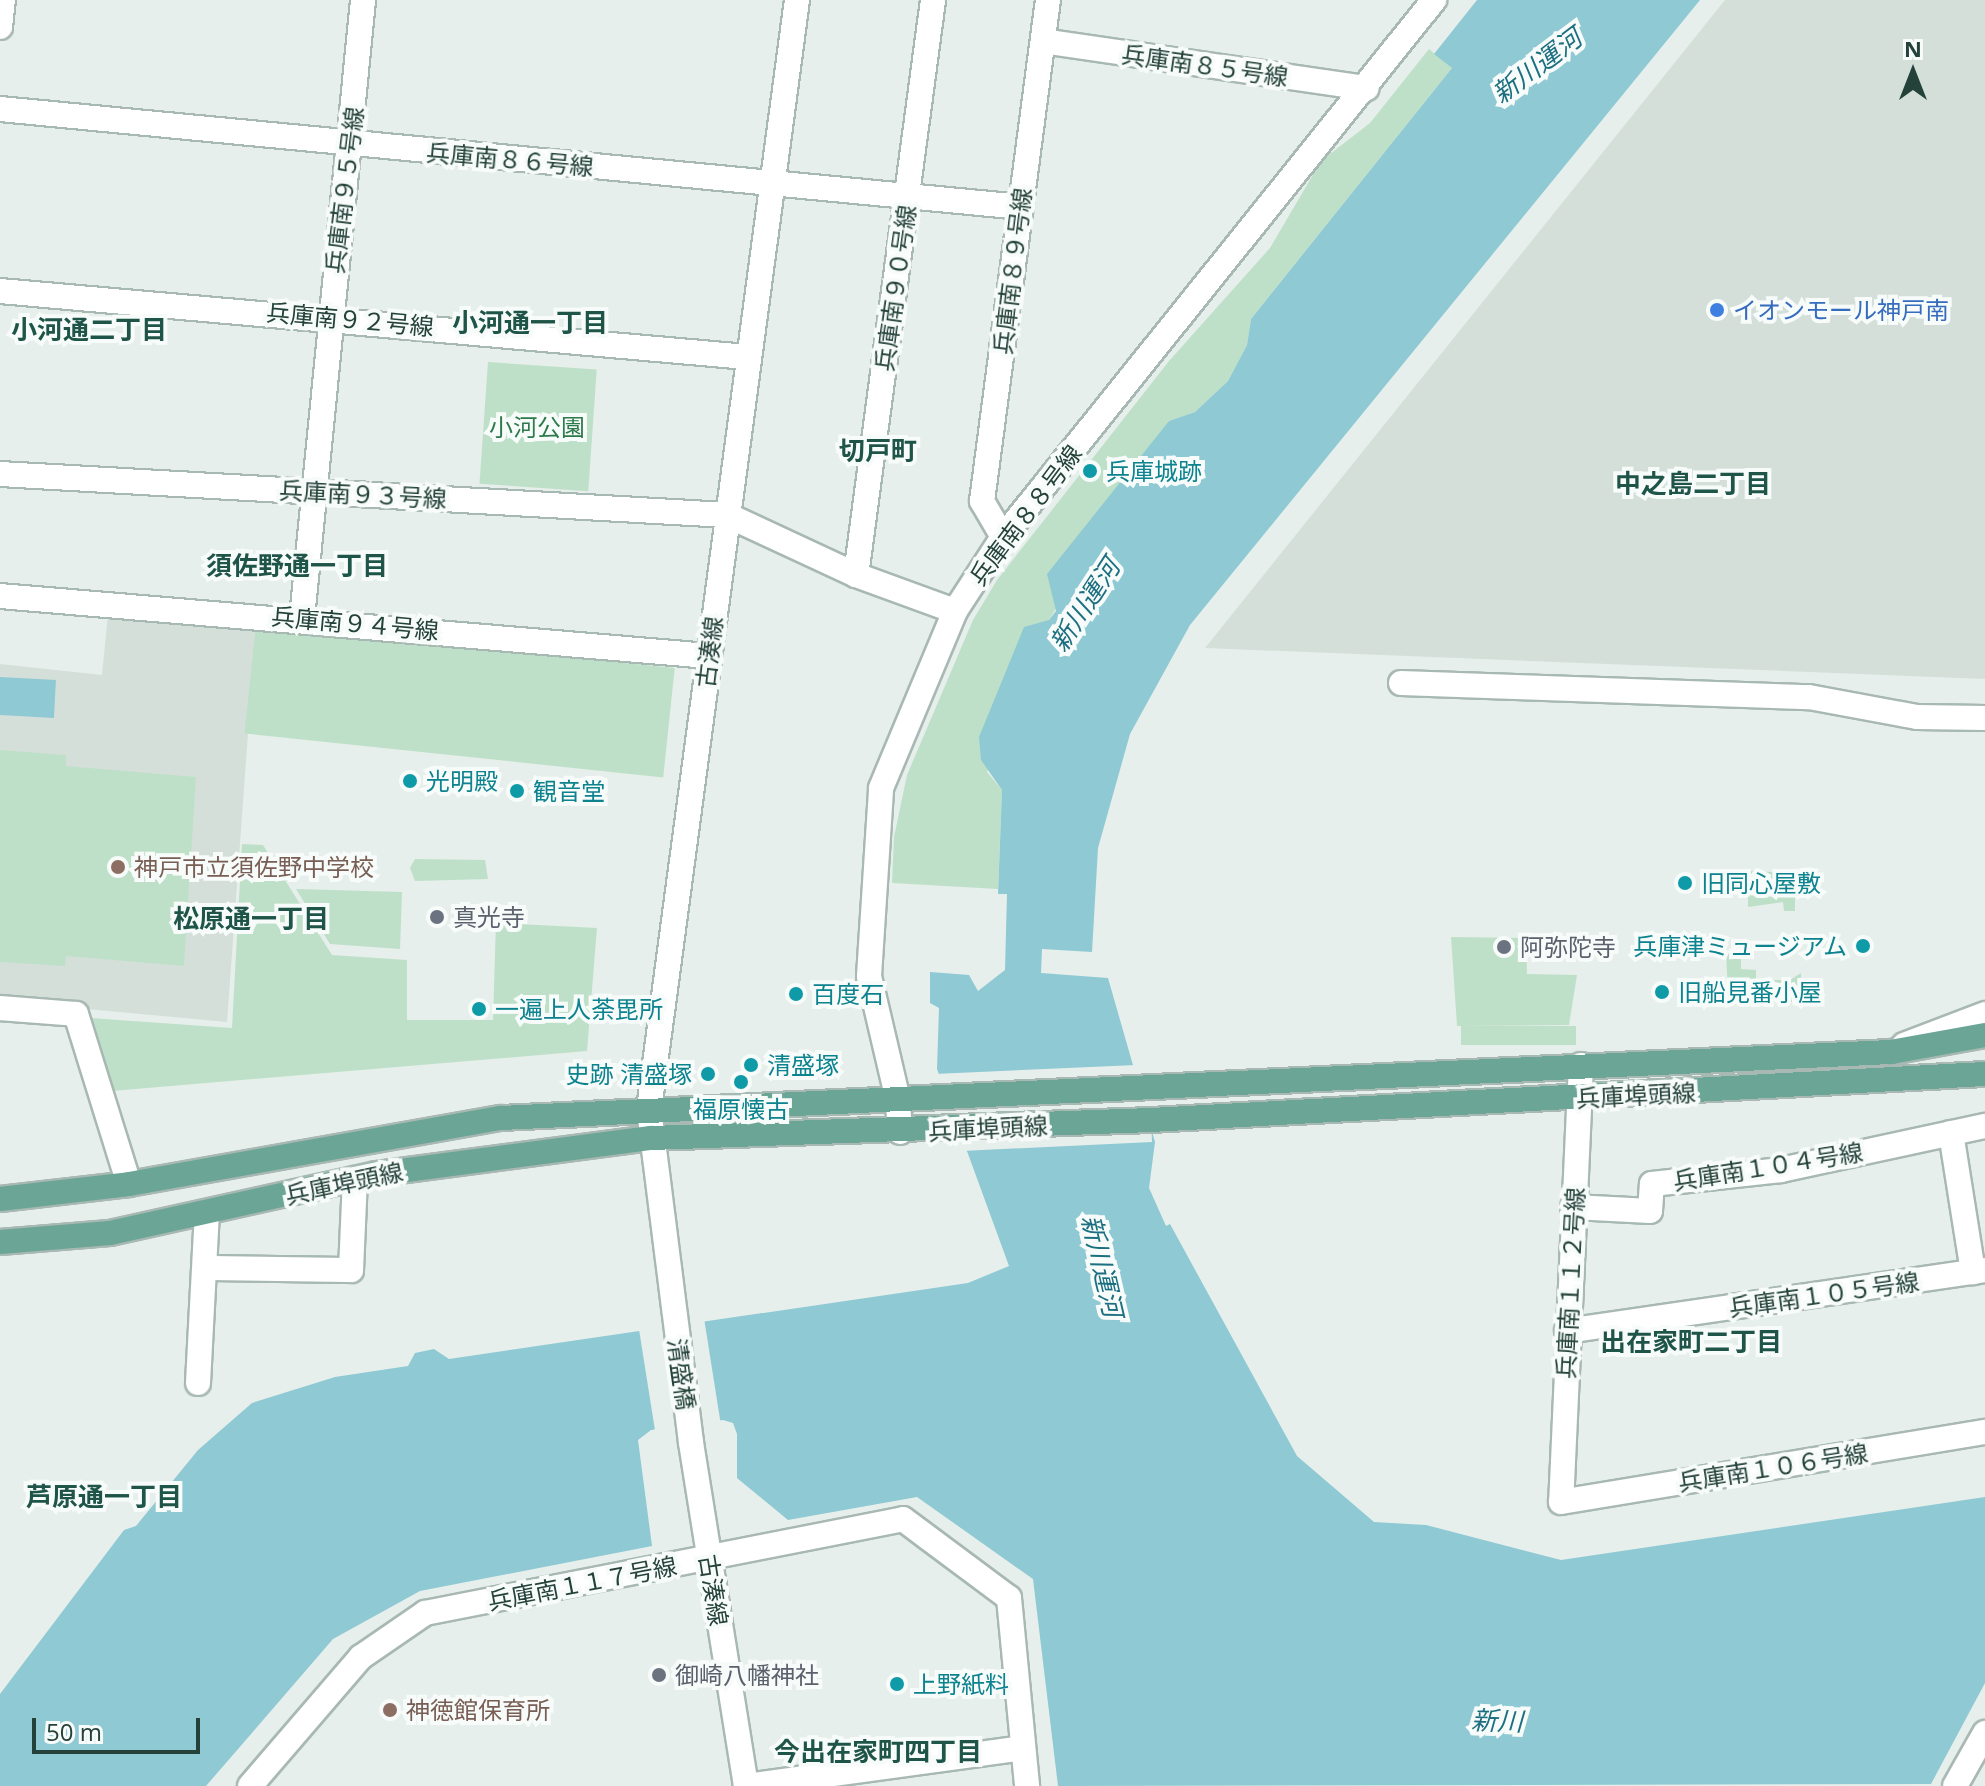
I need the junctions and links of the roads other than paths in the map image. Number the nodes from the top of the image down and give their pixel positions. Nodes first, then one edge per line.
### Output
1 (3, 0) edge
2 (363, 0) edge
3 (796, 0) edge
4 (933, 0) edge
5 (1048, 0) edge
6 (1434, 0) edge
7 (0, 27) edge
8 (1043, 41) junction
9 (1367, 88) junction
10 (0, 109) edge
11 (351, 144) junction
12 (772, 183) junction
13 (908, 196) junction
14 (1021, 207) junction
15 (0, 291) edge
16 (328, 316) junction
17 (747, 357) junction
18 (0, 474) edge
19 (311, 491) junction
20 (727, 515) junction
21 (1003, 537) junction
22 (856, 575) junction
23 (0, 596) edge
24 (955, 611) junction
25 (302, 618) junction
26 (709, 656) junction
27 (1401, 683) dead end
28 (1985, 718) edge
29 (0, 1008) edge
30 (1985, 1014) edge
31 (1985, 1035) edge
32 (1891, 1052) junction
33 (1581, 1065) junction
34 (1985, 1074) edge
35 (1579, 1099) junction
36 (898, 1100) junction
37 (649, 1109) junction
38 (1985, 1126) edge
39 (900, 1132) junction
40 (1951, 1133) junction
41 (651, 1138) junction
42 (369, 1140) junction
43 (197, 1171) junction
44 (366, 1177) junction
45 (129, 1184) junction
46 (0, 1199) edge
47 (1573, 1207) junction
48 (207, 1214) junction
49 (0, 1242) edge
50 (206, 1268) junction
51 (1979, 1271) edge
52 (672, 1306) joint
53 (1567, 1331) junction
54 (198, 1383) dead end
55 (1985, 1432) edge
56 (691, 1442) joint
57 (1561, 1502) joint
58 (709, 1560) junction
59 (1985, 1733) edge
60 (1022, 1748) junction
61 (250, 1786) edge
62 (746, 1786) edge
63 (1027, 1786) edge
64 (1955, 1786) edge

1 - 7 street
2 - 11 street, 兵庫南９５号線
3 - 12 street, 古湊線
4 - 13 street, 兵庫南９０号線
5 - 8 street, 兵庫南８９号線
6 - 9 street, 兵庫南８８号線
8 - 9 street, 兵庫南８５号線
8 - 14 street, 兵庫南８９号線
9 - 21 street, 兵庫南８８号線
10 - 11 street, 兵庫南８６号線
11 - 12 street, 兵庫南８６号線
11 - 16 street, 兵庫南９５号線
12 - 13 street, 兵庫南８６号線
12 - 17 street, 古湊線
13 - 14 street, 兵庫南８６号線
13 - 22 street, 兵庫南９０号線
14 - 21 street, 兵庫南８９号線
15 - 16 street, 兵庫南９２号線
16 - 17 street, 兵庫南９２号線
16 - 19 street, 兵庫南９５号線
17 - 20 street, 古湊線
18 - 19 street, 兵庫南９３号線
19 - 20 street, 兵庫南９３号線
19 - 25 street, 兵庫南９５号線
20 - 22 street
20 - 26 street, 古湊線
21 - 24 street, 兵庫南８８号線
22 - 24 street
23 - 25 street, 兵庫南９４号線
24 - 36 street, 兵庫南８８号線
25 - 26 street, 兵庫南９４号線
26 - 37 street, 古湊線
27 - 28 street
29 - 45 street
30 - 32 street
31 - 32 main road, 兵庫埠頭線
32 - 33 main road, 兵庫埠頭線
33 - 35 street, 兵庫南１１２号線
33 - 36 main road, 兵庫埠頭線
34 - 35 main road, 兵庫埠頭線
35 - 39 main road, 兵庫埠頭線
35 - 47 street, 兵庫南１１２号線
36 - 37 main road, 兵庫埠頭線
36 - 39 street, 兵庫南８８号線
37 - 41 street, 古湊線
37 - 42 main road, 兵庫埠頭線
38 - 40 street, 兵庫南１０４号線
39 - 41 main road, 兵庫埠頭線
40 - 47 street, 兵庫南１０４号線
40 - 51 street
41 - 44 main road, 兵庫埠頭線
41 - 52 street, 古湊線
42 - 43 main road, 兵庫埠頭線
42 - 44 main road
43 - 45 main road, 兵庫埠頭線
43 - 48 main road
44 - 48 main road, 兵庫埠頭線
44 - 50 street
45 - 46 main road, 兵庫埠頭線
47 - 53 street, 兵庫南１１２号線
48 - 49 main road, 兵庫埠頭線
48 - 50 street
50 - 54 street
51 - 53 street, 兵庫南１０５号線
52 - 56 street, 清盛橋
53 - 57 street, 兵庫南１１２号線
55 - 57 street, 兵庫南１０６号線
56 - 58 street, 古湊線
58 - 60 street, 兵庫南１１７号線
58 - 61 street, 兵庫南１１７号線
58 - 62 street, 古湊線
59 - 64 street
60 - 62 street
60 - 63 street, 兵庫南１１７号線

